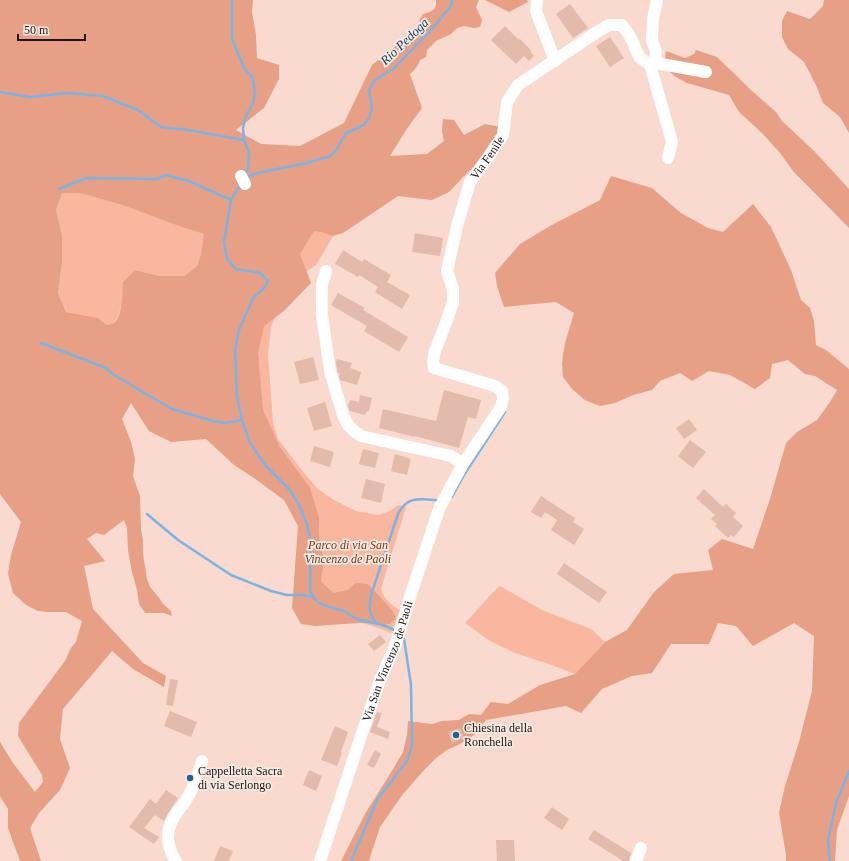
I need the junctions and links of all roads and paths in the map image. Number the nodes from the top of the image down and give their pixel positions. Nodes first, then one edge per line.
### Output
1 (537, 0) edge
2 (657, 0) edge
3 (555, 61) junction
4 (653, 62) junction
5 (706, 72) dead end
6 (668, 158) dead end
7 (326, 271) dead end
8 (434, 368) joint
9 (463, 464) junction
10 (202, 761) dead end
11 (641, 848) dead end
12 (176, 861) edge
13 (320, 861) edge
14 (636, 861) edge

1 - 3 street
2 - 4 street
3 - 4 street, Via Fenile
3 - 8 street, Via Fenile
4 - 5 street
4 - 6 street
7 - 9 street
8 - 9 street, Via San Vincenzo de Paoli
9 - 13 street, Via San Vincenzo de Paoli
10 - 12 street
11 - 14 street

